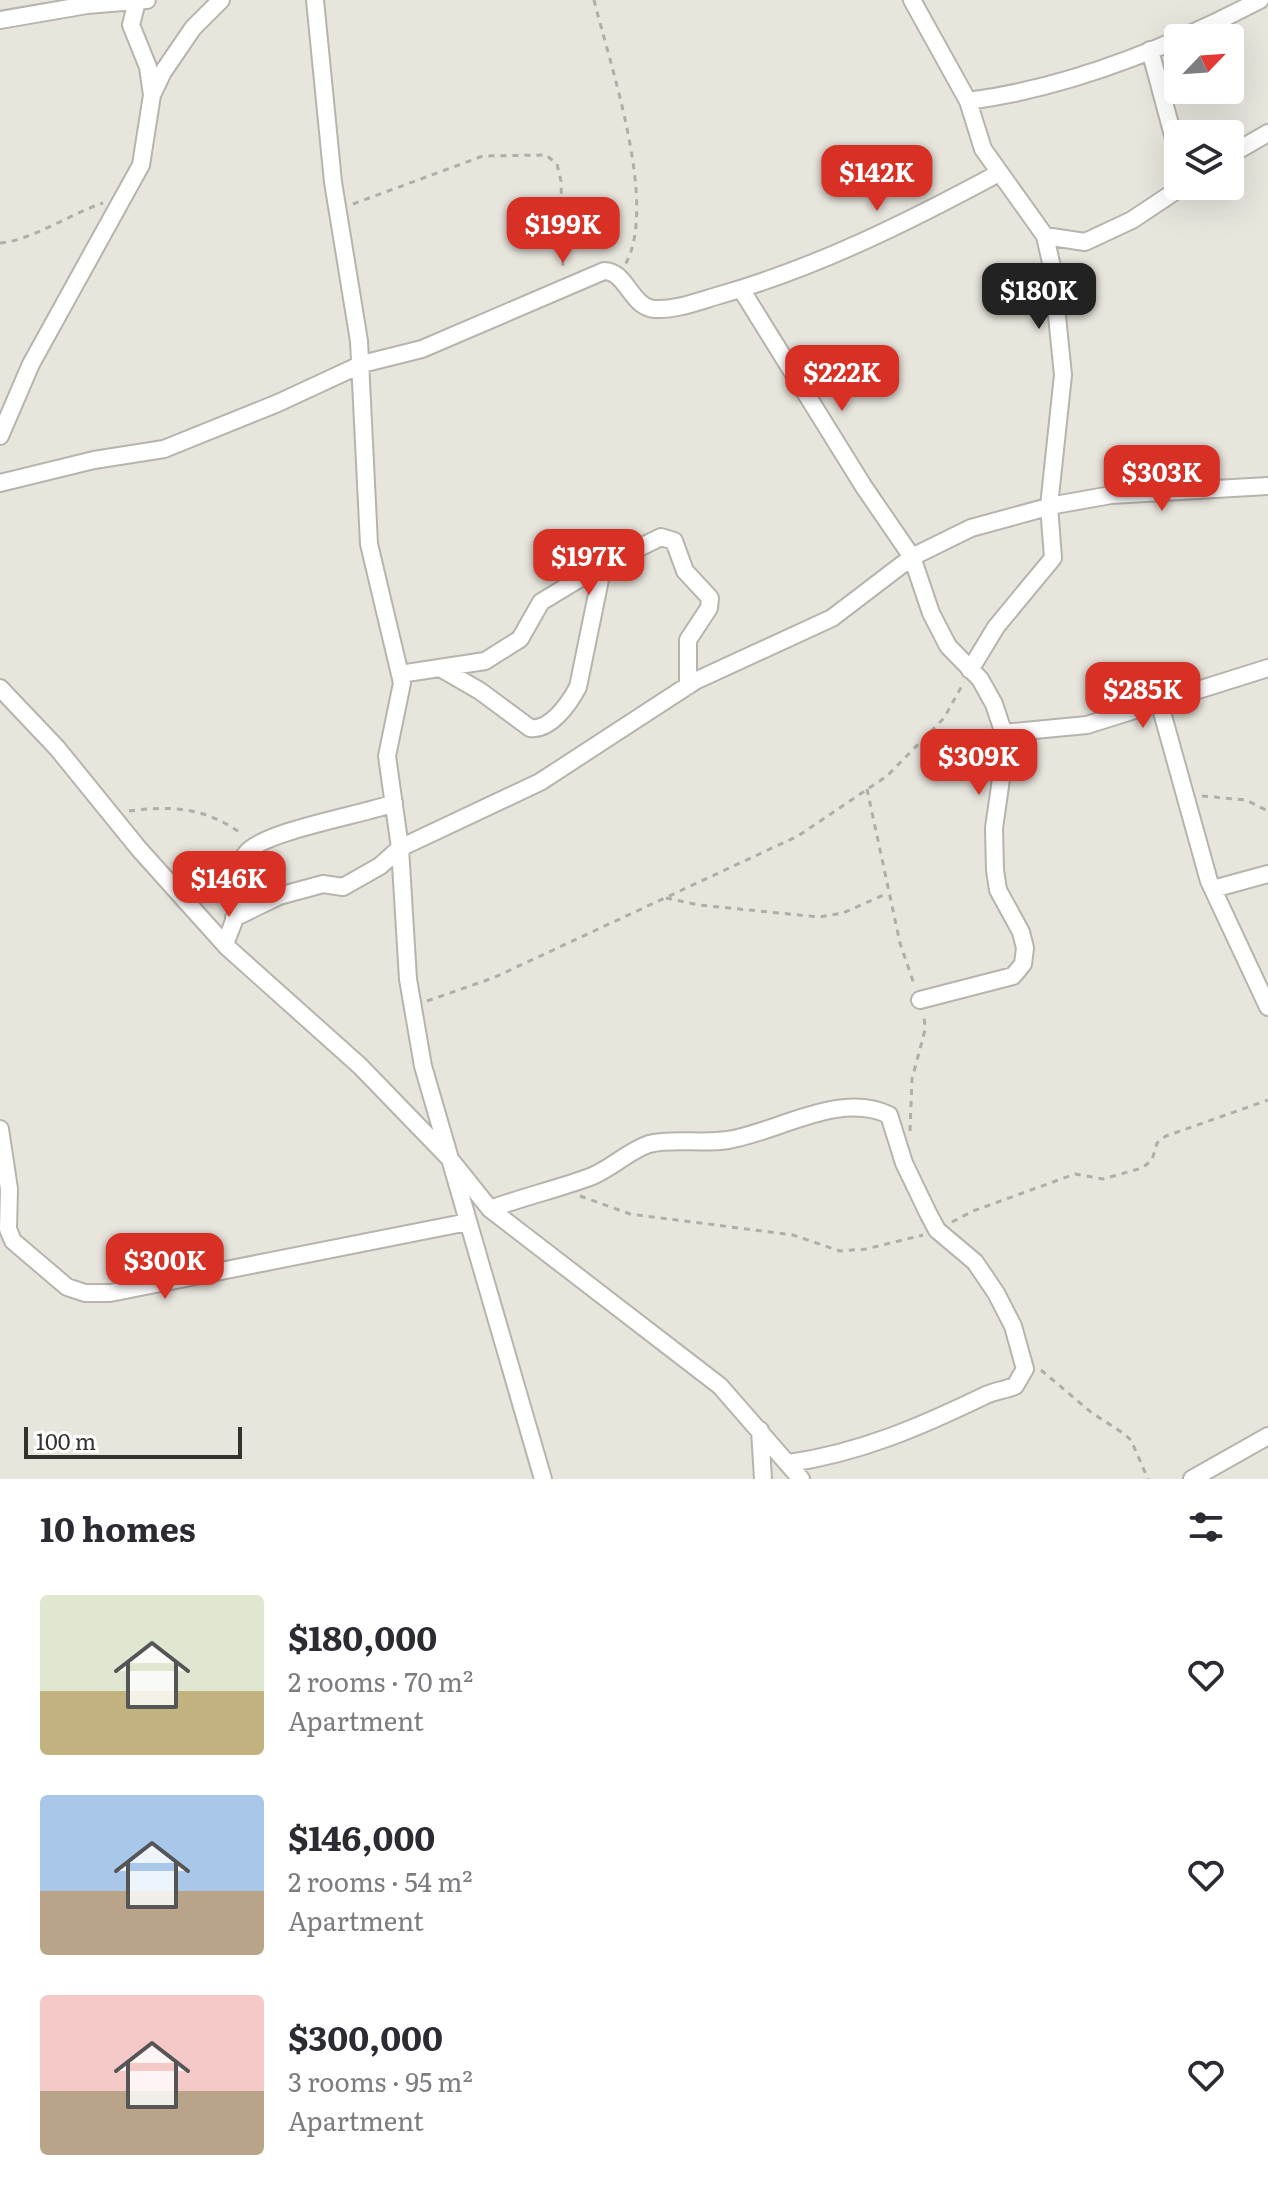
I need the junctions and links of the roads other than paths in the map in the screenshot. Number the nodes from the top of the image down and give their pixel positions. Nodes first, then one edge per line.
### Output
1 (147, 0) edge
2 (221, 0) edge
3 (315, 0) edge
4 (912, 0) edge
5 (1260, 0) edge
6 (137, 1) edge
7 (0, 20) edge
8 (1150, 50) junction
9 (152, 95) junction
10 (968, 101) junction
11 (1169, 120) edge
12 (1268, 133) edge
13 (1244, 147) edge
14 (999, 173) junction
15 (1164, 199) edge
16 (1045, 236) junction
17 (741, 289) junction
18 (362, 364) junction
19 (1, 432) edge
20 (0, 483) edge
21 (1268, 486) edge
22 (1049, 506) junction
23 (912, 557) junction
24 (603, 565) junction
25 (1268, 668) edge
26 (442, 669) junction
27 (970, 670) junction
28 (400, 674) junction
29 (688, 686) junction
30 (0, 688) edge
31 (1160, 705) junction
32 (1003, 733) junction
33 (394, 803) junction
34 (400, 848) junction
35 (1268, 874) edge
36 (1213, 889) junction
37 (234, 918) junction
38 (225, 944) junction
39 (920, 1000) road end
40 (1268, 1007) edge
41 (0, 1129) edge
42 (450, 1159) junction
43 (490, 1209) junction
44 (468, 1222) junction
45 (760, 1430) junction
46 (1268, 1436) edge
47 (789, 1463) junction
48 (543, 1479) edge
49 (763, 1479) edge
50 (801, 1479) edge
51 (1192, 1479) edge

1 - 6 street
2 - 9 street
3 - 18 street
4 - 10 street
5 - 8 street
6 - 7 street
6 - 9 street
8 - 10 street
8 - 11 street
9 - 19 street
10 - 14 street
12 - 13 street
14 - 16 street
14 - 17 street
15 - 16 street
16 - 22 street
17 - 18 street
17 - 23 street
18 - 20 street
18 - 28 street
21 - 22 street
22 - 23 street
22 - 27 street
23 - 27 street
23 - 29 street
24 - 26 street
24 - 26 street
24 - 29 street
25 - 31 street
26 - 28 street
27 - 32 street
28 - 33 street
29 - 34 street
30 - 38 street
31 - 32 street
31 - 36 street
32 - 39 street
33 - 34 street
33 - 37 street
34 - 37 street
34 - 42 street
35 - 36 street
36 - 40 street
37 - 38 street
38 - 42 street
41 - 44 street
42 - 43 street
42 - 44 street
43 - 45 street
43 - 47 street
44 - 48 street
45 - 47 street
45 - 49 street
46 - 51 street
47 - 50 street

